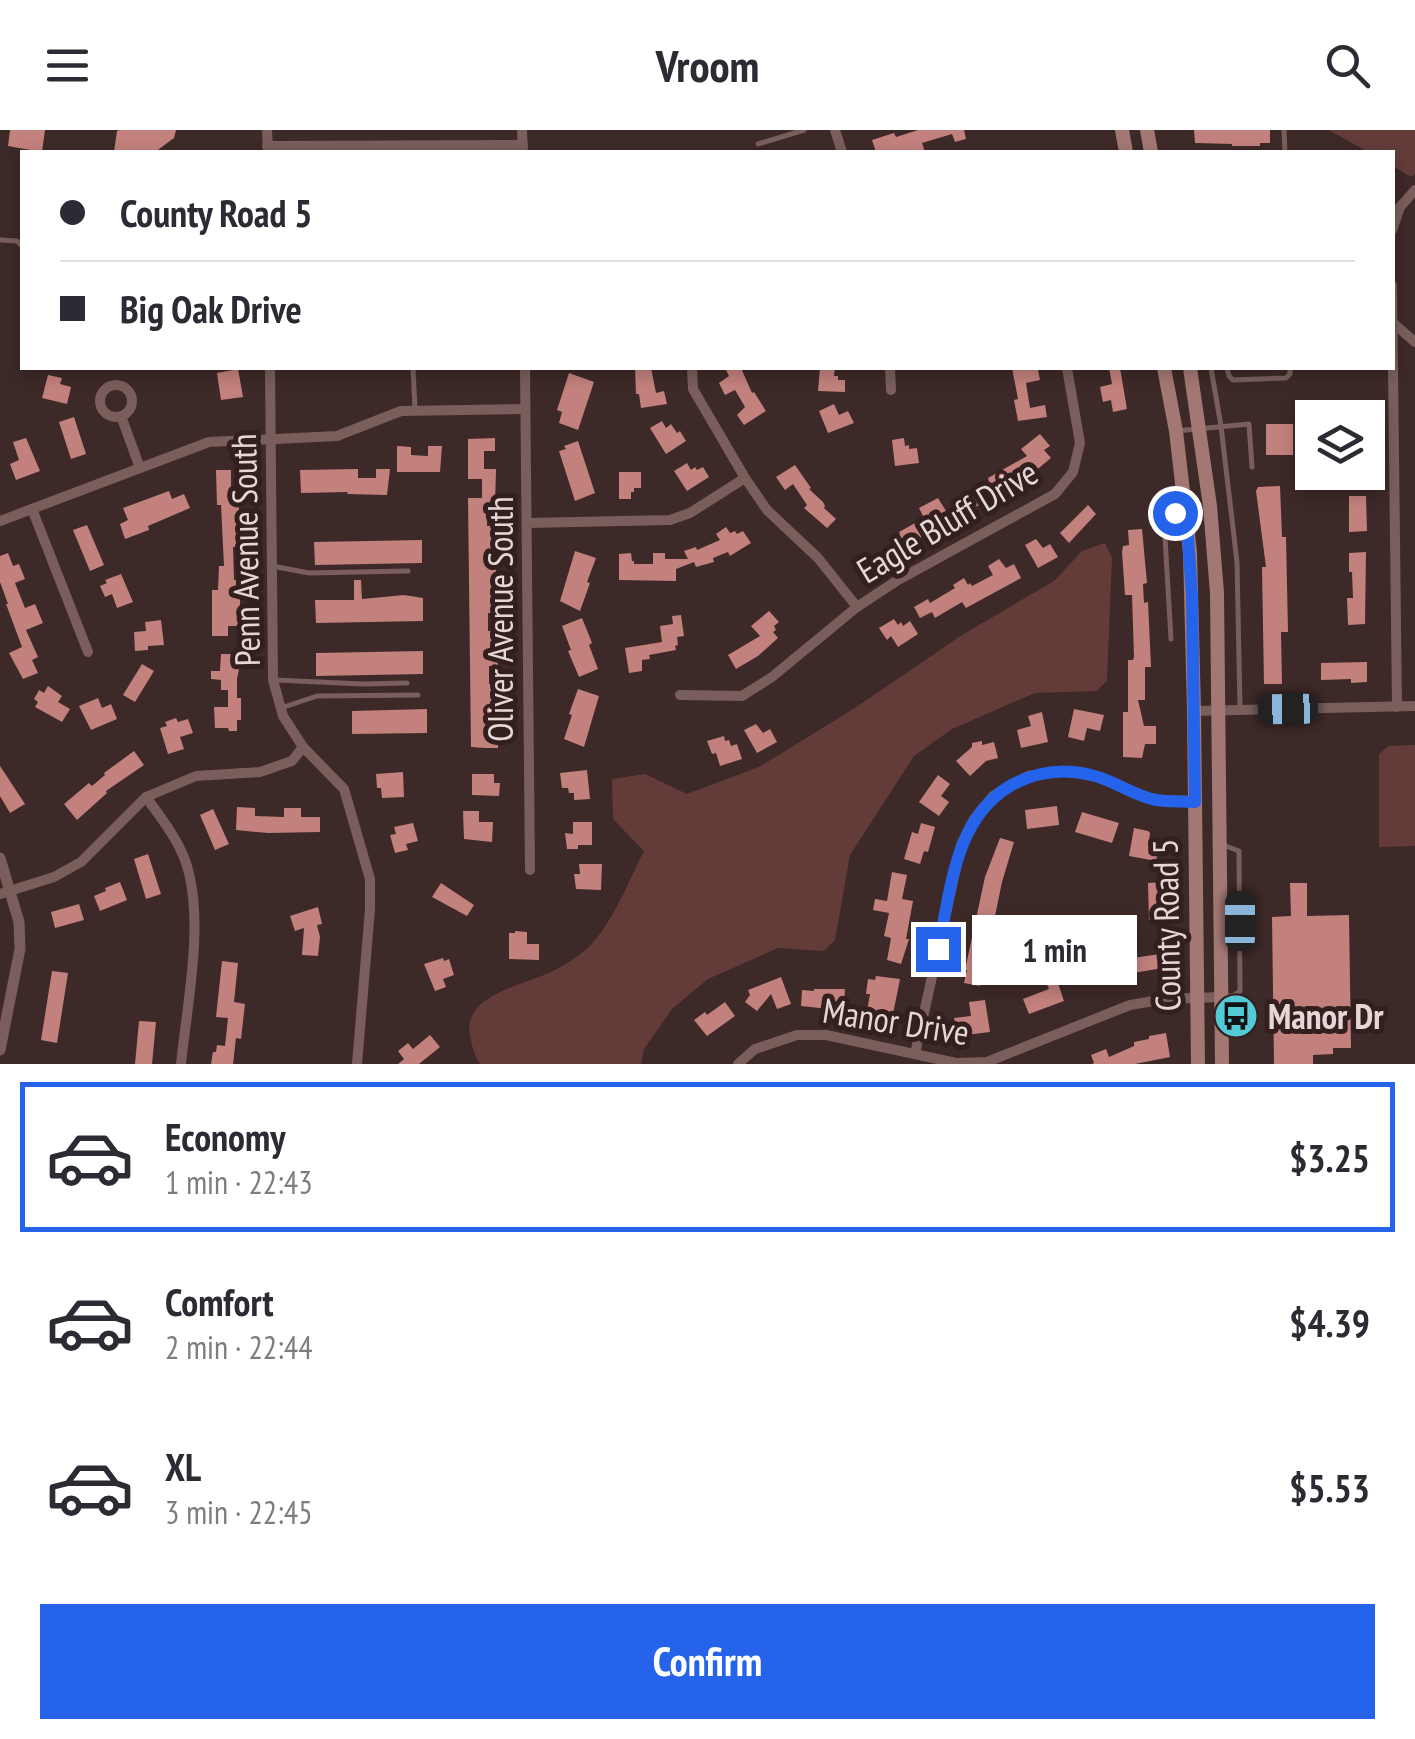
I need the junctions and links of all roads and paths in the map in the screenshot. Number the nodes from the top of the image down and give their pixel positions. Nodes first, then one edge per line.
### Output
1 (267, 130) edge
2 (522, 130) edge
3 (804, 130) edge
4 (758, 144) dead end
5 (268, 149) edge
6 (522, 149) edge
7 (1415, 190) edge
8 (1395, 221) edge
9 (1395, 325) edge
10 (1415, 342) edge
11 (270, 370) edge
12 (413, 370) edge
13 (525, 370) edge
14 (692, 370) edge
15 (890, 370) edge
16 (1067, 370) edge
17 (1164, 370) edge
18 (1190, 370) edge
19 (1211, 370) edge
20 (1227, 370) edge
21 (1290, 370) edge
22 (1393, 370) edge
23 (891, 390) dead end
24 (525, 409) junction
25 (415, 411) junction
26 (122, 416) dead end
27 (1220, 426) junction
28 (1200, 428) junction
29 (1176, 430) junction
30 (271, 438) junction
31 (1252, 467) dead end
32 (140, 468) junction
33 (746, 478) junction
34 (32, 509) junction
35 (1186, 510) junction
36 (0, 521) edge
37 (526, 524) junction
38 (272, 566) junction
39 (408, 570) dead end
40 (857, 607) junction
41 (1171, 639) dead end
42 (88, 652) dead end
43 (273, 680) junction
44 (407, 684) dead end
45 (418, 695) dead end
46 (680, 695) dead end
47 (1415, 706) edge
48 (1397, 707) junction
49 (281, 708) junction
50 (1218, 710) junction
51 (1240, 710) junction
52 (1194, 711) junction
53 (303, 747) junction
54 (146, 797) junction
55 (1195, 802) junction
56 (0, 858) edge
57 (530, 870) dead end
58 (5, 892) edge
59 (1222, 997) junction
60 (1198, 998) junction
61 (0, 1050) edge
62 (915, 1054) junction
63 (181, 1064) edge
64 (356, 1064) edge
65 (738, 1064) edge
66 (1198, 1064) edge
67 (1222, 1064) edge

1 - 5 street
2 - 6 street
3 - 4 lane
5 - 6 street
7 - 8 street
9 - 10 street
11 - 30 street, Penn Avenue South
12 - 25 lane
13 - 24 street, Oliver Avenue South
14 - 33 street
15 - 23 street
16 - 40 street, Eagle Bluff Drive
17 - 29 main road, County Road 5
18 - 28 main road, County Road 5
19 - 27 lane
20 - 21 lane
22 - 48 street
24 - 25 street
24 - 37 street, Oliver Avenue South
25 - 30 street
26 - 32 street
27 - 28 lane
27 - 31 lane
27 - 51 lane
28 - 29 lane
28 - 50 main road, County Road 5
29 - 35 main road, County Road 5
30 - 32 street
30 - 38 street, Penn Avenue South
32 - 34 street
33 - 37 street
33 - 40 street
34 - 36 street
34 - 42 street
35 - 41 lane
35 - 52 main road, County Road 5
37 - 57 street, Oliver Avenue South
38 - 39 lane
38 - 43 street, Penn Avenue South
40 - 46 street, Eagle Bluff Drive
43 - 44 lane
43 - 49 street, Penn Avenue South
45 - 49 lane
47 - 48 street
48 - 51 street
49 - 53 street, Penn Avenue South
50 - 51 street
50 - 52 street
50 - 59 main road, County Road 5
52 - 55 main road, County Road 5
53 - 54 street
53 - 64 street, Penn Avenue South
54 - 58 street
54 - 63 street
55 - 60 main road, County Road 5
55 - 62 street
56 - 58 street
58 - 61 street
59 - 60 street, Manor Drive
59 - 67 main road, County Road 5
60 - 62 street, Manor Drive
60 - 66 main road, County Road 5
62 - 65 street, Manor Drive

